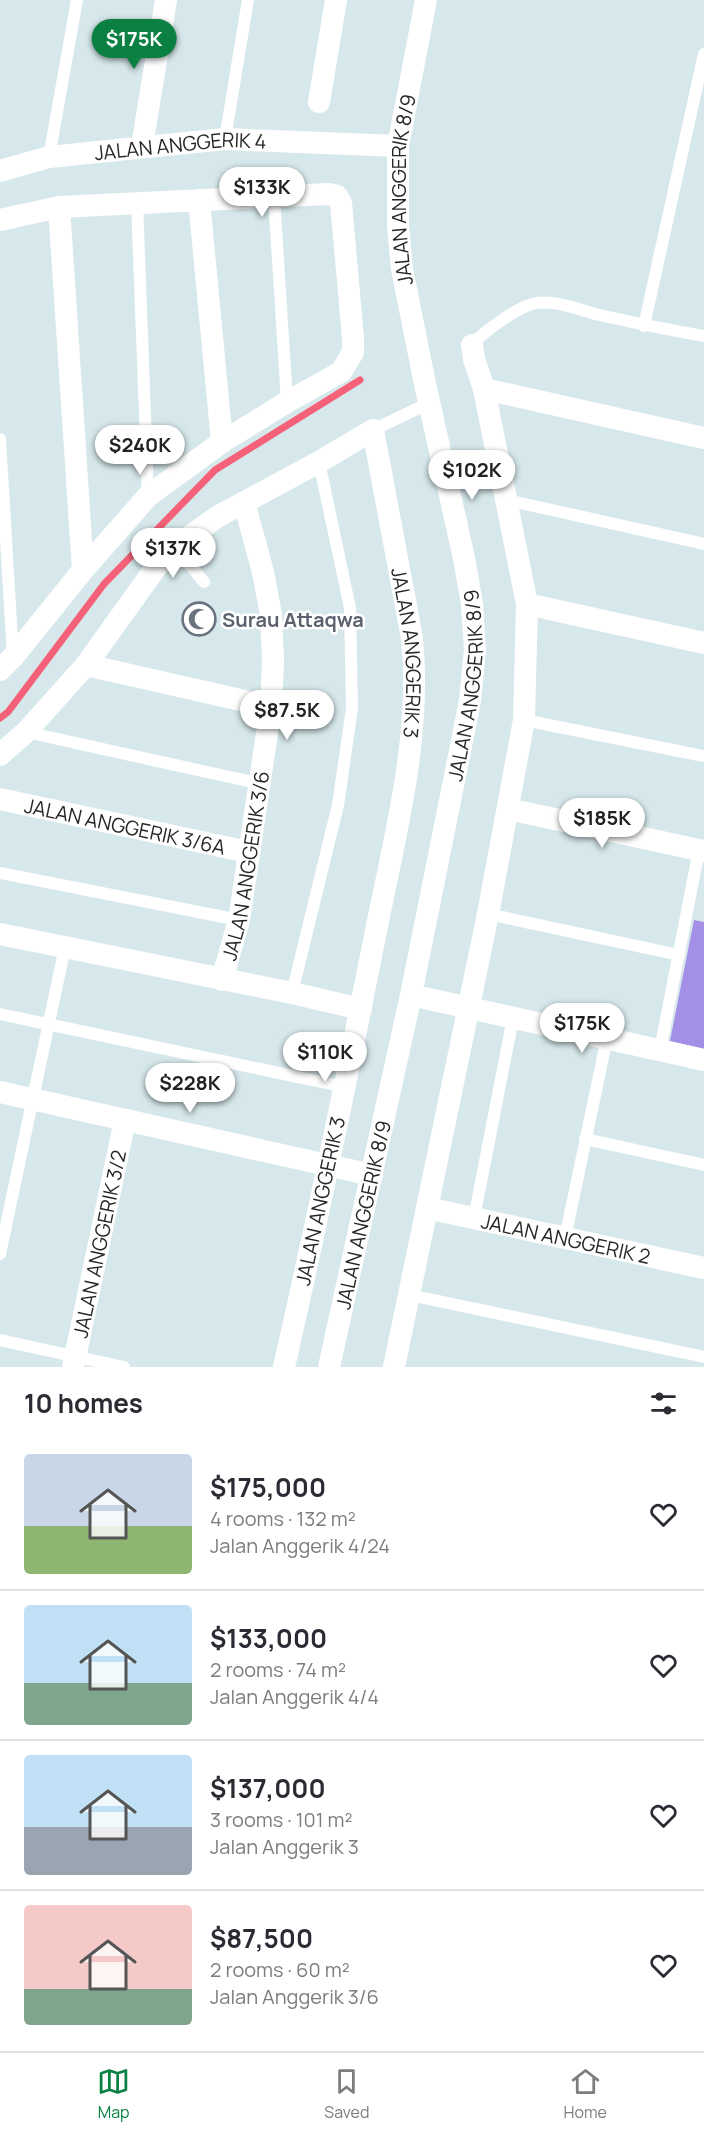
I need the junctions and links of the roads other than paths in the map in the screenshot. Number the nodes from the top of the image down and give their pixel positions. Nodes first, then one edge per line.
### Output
1 (77, 0) edge
2 (166, 0) edge
3 (248, 0) edge
4 (336, 0) edge
5 (426, 0) edge
6 (704, 54) edge
7 (319, 102) dead end
8 (698, 108) edge
9 (225, 139) junction
10 (142, 146) junction
11 (398, 146) junction
12 (50, 157) junction
13 (0, 171) edge
14 (274, 197) junction
15 (199, 200) junction
16 (136, 202) junction
17 (59, 207) junction
18 (0, 220) edge
19 (645, 326) junction
20 (704, 336) edge
21 (472, 345) joint
22 (484, 389) junction
23 (287, 402) junction
24 (429, 403) junction
25 (373, 430) junction
26 (704, 438) edge
27 (0, 439) edge
28 (222, 442) junction
29 (319, 462) junction
30 (148, 495) junction
31 (507, 500) junction
32 (244, 502) junction
33 (704, 544) edge
34 (175, 547) junction
35 (83, 570) junction
36 (204, 582) dead end
37 (527, 604) junction
38 (704, 643) edge
39 (7, 664) edge
40 (86, 664) junction
41 (272, 707) junction
42 (524, 720) junction
43 (26, 732) junction
44 (0, 755) edge
45 (704, 756) edge
46 (261, 784) junction
47 (0, 800) edge
48 (508, 809) junction
49 (702, 850) edge
50 (248, 852) junction
51 (0, 873) edge
52 (488, 914) junction
53 (239, 920) junction
54 (0, 934) edge
55 (65, 947) junction
56 (679, 955) junction
57 (222, 980) junction
58 (292, 993) junction
59 (411, 995) junction
60 (468, 1008) junction
61 (361, 1009) junction
62 (0, 1014) edge
63 (513, 1018) junction
64 (49, 1024) junction
65 (606, 1038) junction
66 (660, 1050) junction
67 (704, 1060) edge
68 (345, 1087) junction
69 (0, 1092) edge
70 (33, 1100) junction
71 (125, 1120) junction
72 (585, 1139) junction
73 (329, 1166) junction
74 (704, 1166) edge
75 (372, 1175) junction
76 (427, 1208) junction
77 (474, 1218) junction
78 (565, 1238) junction
79 (0, 1254) edge
80 (704, 1268) edge
81 (410, 1295) junction
82 (0, 1340) edge
83 (704, 1357) edge
84 (74, 1362) edge
85 (124, 1367) edge
86 (284, 1367) edge
87 (329, 1367) edge
88 (394, 1367) edge

1 - 12 lane
2 - 10 street
3 - 9 lane
4 - 7 street
5 - 11 street, JALAN ANGGERIK 8/9
6 - 8 lane
8 - 19 lane
9 - 10 street, JALAN ANGGERIK 4
9 - 11 street, JALAN ANGGERIK 4
10 - 12 street, JALAN ANGGERIK 4
11 - 24 street, JALAN ANGGERIK 8/9
12 - 13 street, JALAN ANGGERIK 4
14 - 15 street
14 - 23 lane
14 - 23 street
15 - 16 street
15 - 28 street
16 - 17 street
16 - 30 lane
17 - 18 street
17 - 35 street
19 - 20 lane
19 - 21 lane
21 - 22 street
22 - 26 street
22 - 31 street
23 - 28 street
24 - 25 lane
24 - 59 street, JALAN ANGGERIK 8/9
25 - 29 street
25 - 61 street, JALAN ANGGERIK 3
27 - 39 lane
28 - 30 street
29 - 32 street
29 - 58 lane
30 - 35 street
31 - 33 lane
31 - 37 street
32 - 34 street
32 - 41 street, JALAN ANGGERIK 3/6
34 - 36 lane
34 - 40 street
35 - 39 street
37 - 38 street
37 - 42 street
40 - 41 street
40 - 43 street
41 - 46 street, JALAN ANGGERIK 3/6
42 - 45 lane
42 - 48 street
43 - 44 street
43 - 46 lane
46 - 50 street, JALAN ANGGERIK 3/6
47 - 50 street, JALAN ANGGERIK 3/6A
48 - 49 street
48 - 52 street
49 - 56 lane
50 - 53 street, JALAN ANGGERIK 3/6
51 - 53 lane
52 - 56 lane
52 - 60 street
53 - 57 street, JALAN ANGGERIK 3/6
54 - 55 street, JALAN ANGGERIK 3/6
55 - 57 street, JALAN ANGGERIK 3/6
55 - 64 lane
56 - 66 lane
57 - 58 street, JALAN ANGGERIK 3/6
58 - 61 street, JALAN ANGGERIK 3/6
59 - 60 street
59 - 75 street, JALAN ANGGERIK 8/9
60 - 63 street
60 - 76 street
61 - 68 street, JALAN ANGGERIK 3
62 - 64 lane
63 - 65 street
63 - 77 lane
64 - 68 lane
64 - 70 lane
65 - 66 street
65 - 72 lane
66 - 67 street
68 - 73 street, JALAN ANGGERIK 3
69 - 70 street
70 - 71 street
70 - 79 lane
71 - 73 street
71 - 84 street, JALAN ANGGERIK 3/2
72 - 74 lane
72 - 78 lane
73 - 75 street
73 - 86 street, JALAN ANGGERIK 3
75 - 87 street, JALAN ANGGERIK 8/9
76 - 77 street, JALAN ANGGERIK 2
76 - 81 street
77 - 78 street, JALAN ANGGERIK 2
78 - 80 street, JALAN ANGGERIK 2
81 - 83 lane
81 - 88 street
82 - 84 lane
84 - 85 lane

